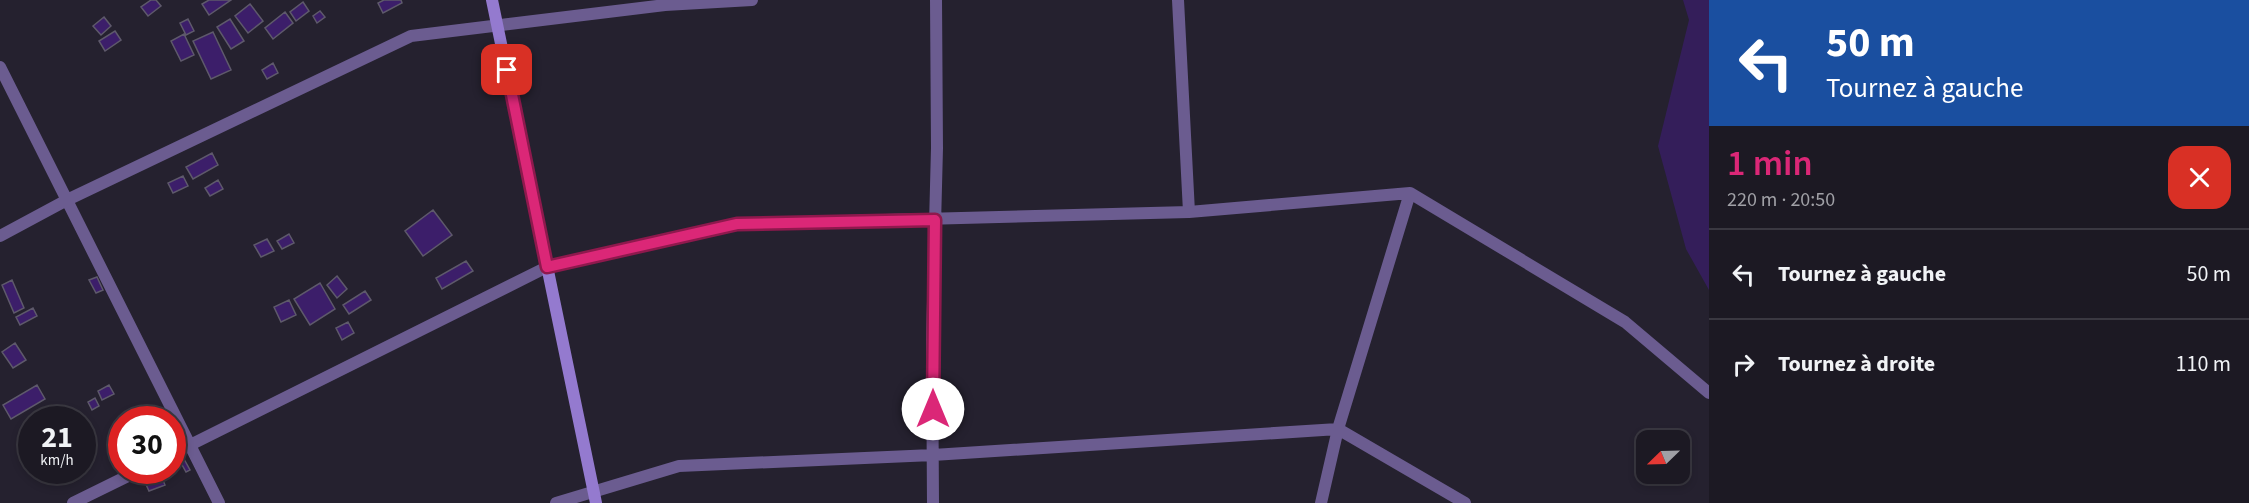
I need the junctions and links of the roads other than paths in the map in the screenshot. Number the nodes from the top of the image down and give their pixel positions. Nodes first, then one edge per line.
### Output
1 (492, 0) edge
2 (752, 0) edge
3 (936, 0) edge
4 (1178, 0) edge
5 (498, 27) junction
6 (0, 67) edge
7 (1410, 193) junction
8 (67, 200) junction
9 (1189, 212) junction
10 (935, 220) junction
11 (0, 236) edge
12 (547, 267) junction
13 (1709, 393) edge
14 (1338, 429) junction
15 (190, 445) junction
16 (186, 447) edge
17 (933, 455) junction
18 (112, 484) edge
19 (595, 498) edge
20 (73, 503) edge
21 (219, 503) edge
22 (556, 503) edge
23 (933, 503) edge
24 (1321, 503) edge
25 (1465, 503) edge

1 - 5 street
2 - 5 street
3 - 10 street
4 - 9 street
5 - 8 street
5 - 12 street
6 - 8 street
7 - 9 street
7 - 13 street
7 - 14 street
8 - 11 street
8 - 15 street
9 - 10 street
10 - 12 street
10 - 17 street
12 - 15 street
12 - 19 street
14 - 17 street
14 - 24 street
14 - 25 street
15 - 16 street
15 - 21 street
17 - 19 street
17 - 23 street
18 - 20 street
19 - 22 street

